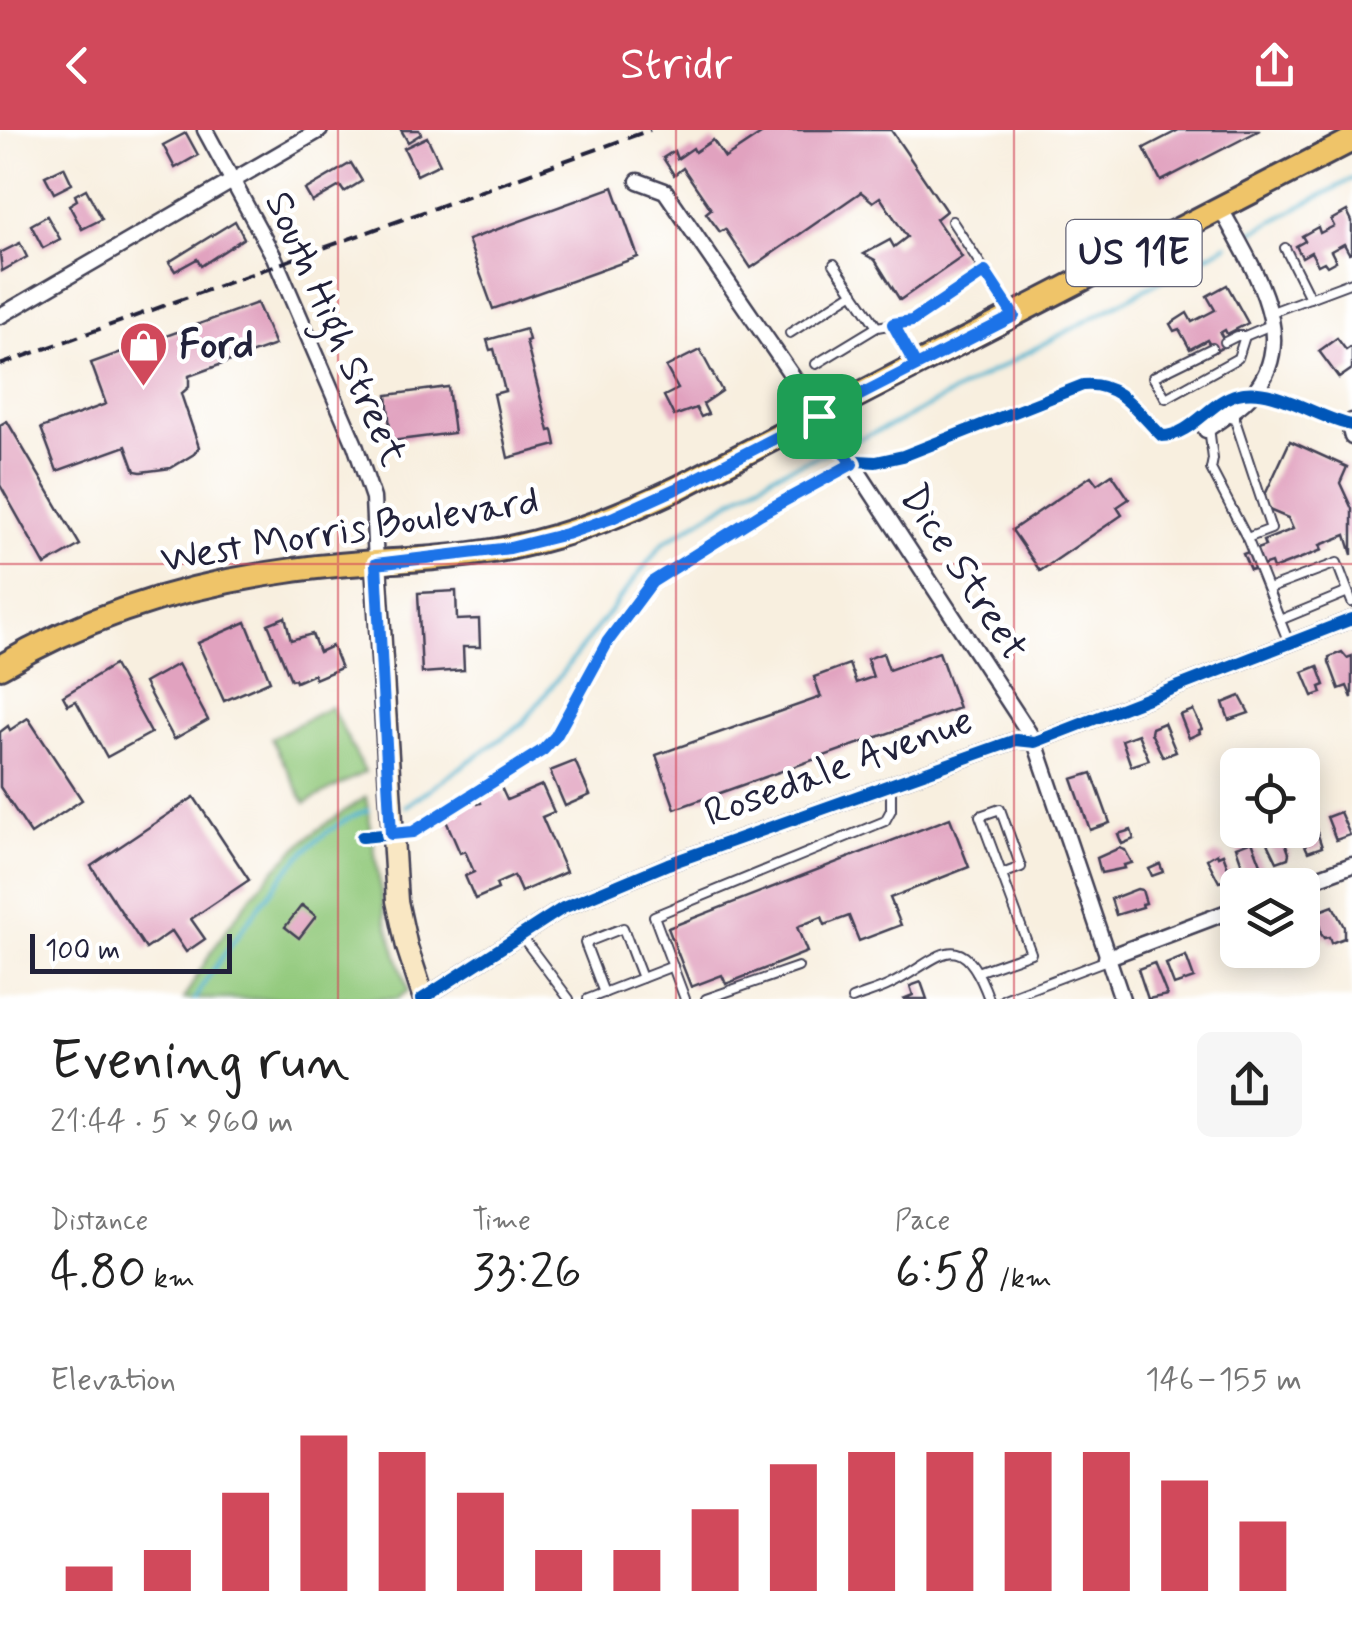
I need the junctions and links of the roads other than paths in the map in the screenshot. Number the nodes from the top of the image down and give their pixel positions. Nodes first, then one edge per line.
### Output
1 (204, 130) edge
2 (320, 130) edge
3 (1352, 140) edge
4 (234, 181) junction
5 (638, 181) dead end
6 (1220, 208) junction
7 (952, 221) dead end
8 (1285, 248) dead end
9 (834, 264) dead end
10 (985, 272) junction
11 (1352, 282) edge
12 (854, 292) junction
13 (1310, 298) junction
14 (0, 316) edge
15 (1014, 316) junction
16 (1272, 318) junction
17 (893, 324) junction
18 (877, 327) junction
19 (790, 334) dead end
20 (1245, 336) junction
21 (1224, 342) dead end
22 (1212, 348) dead end
23 (816, 364) dead end
24 (916, 366) junction
25 (1232, 411) junction
26 (819, 416) junction
27 (1352, 421) edge
28 (1208, 428) joint
29 (1352, 437) edge
30 (1247, 538) junction
31 (376, 564) junction
32 (1268, 590) junction
33 (1350, 597) edge
34 (1352, 618) edge
35 (1280, 620) junction
36 (1289, 643) junction
37 (0, 667) edge
38 (1035, 742) junction
39 (890, 785) junction
40 (1352, 865) edge
41 (1002, 874) junction
42 (1320, 877) edge
43 (1220, 915) edge
44 (520, 934) junction
45 (1107, 959) junction
46 (673, 966) junction
47 (798, 967) dead end
48 (977, 972) junction
49 (642, 978) junction
50 (604, 993) junction
51 (423, 999) edge
52 (569, 999) edge
53 (588, 999) edge
54 (684, 999) edge
55 (706, 999) edge
56 (852, 999) edge
57 (989, 999) edge
58 (1004, 999) edge
59 (1122, 999) edge

1 - 4 street, South High Street
2 - 4 street
3 - 6 main road, West Morris Boulevard / US 11E
4 - 14 street
4 - 31 street, South High Street
5 - 26 street, Dice Street
6 - 15 main road, West Morris Boulevard / US 11E
6 - 16 street
7 - 10 lane
8 - 13 lane
9 - 12 lane
10 - 15 lane
10 - 17 lane
11 - 13 lane
12 - 18 lane
12 - 19 lane
13 - 16 lane
15 - 24 main road, West Morris Boulevard / US 11E
16 - 20 lane
16 - 25 street
17 - 18 lane
17 - 24 lane
18 - 23 lane
20 - 21 lane
20 - 22 lane
24 - 26 main road, West Morris Boulevard / US 11E
25 - 28 street
25 - 30 lane
26 - 31 main road, West Morris Boulevard / US 11E
26 - 38 street, Dice Street
27 - 29 street
28 - 30 lane
30 - 32 lane
31 - 37 main road, West Morris Boulevard / US 11E
31 - 51 street
32 - 33 lane
32 - 35 lane
33 - 35 lane
34 - 36 street, Rosedale Avenue
35 - 36 lane
36 - 38 street, Rosedale Avenue
38 - 39 street, Rosedale Avenue
38 - 45 street, Dice Street
39 - 44 street, Rosedale Avenue
39 - 46 lane
40 - 42 street
41 - 41 lane
41 - 48 lane
43 - 45 street
44 - 51 street, Rosedale Avenue
44 - 52 lane
45 - 58 lane
45 - 59 street, Dice Street
46 - 49 lane
46 - 54 lane
47 - 55 lane
48 - 56 lane
48 - 57 lane
49 - 50 lane
49 - 50 lane
50 - 53 lane

